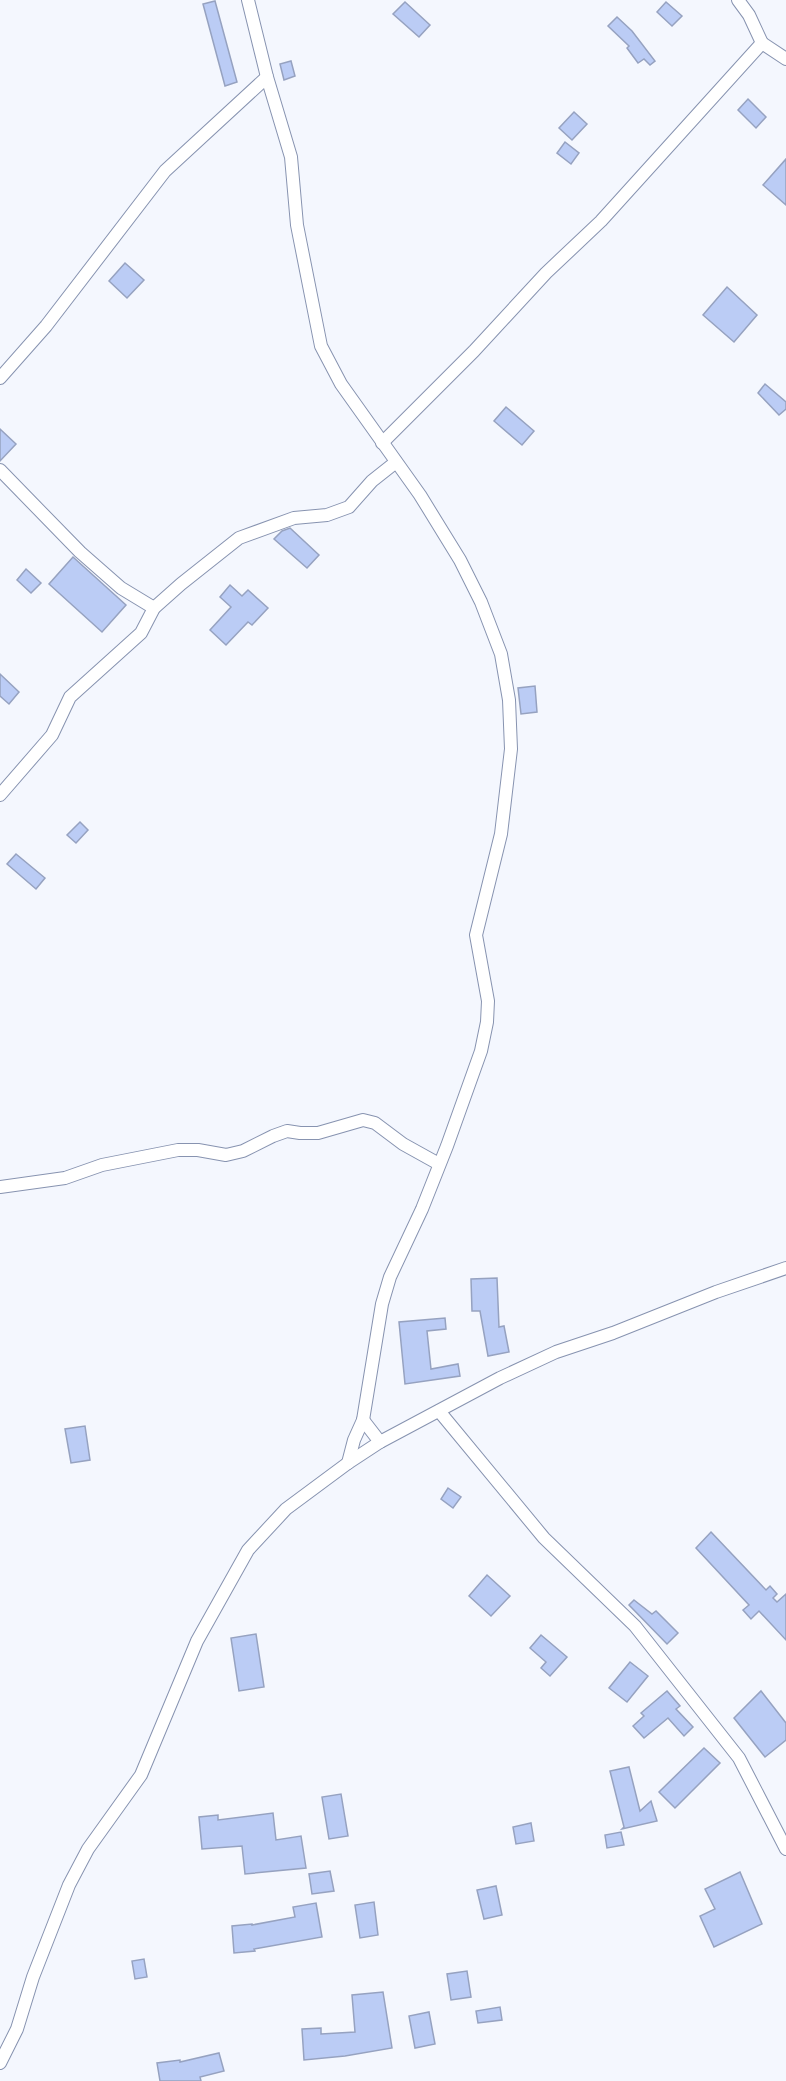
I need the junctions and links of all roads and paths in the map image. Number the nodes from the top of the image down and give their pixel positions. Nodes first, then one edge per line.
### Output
1 (248, 0) edge
2 (738, 0) edge
3 (762, 43) junction
4 (786, 59) edge
5 (267, 77) junction
6 (0, 378) edge
7 (382, 443) junction
8 (396, 462) junction
9 (0, 470) edge
10 (154, 608) junction
11 (0, 795) edge
12 (440, 1164) junction
13 (0, 1187) edge
14 (786, 1268) edge
15 (439, 1411) junction
16 (363, 1420) junction
17 (380, 1442) junction
18 (348, 1463) junction
19 (786, 1849) edge
20 (0, 2063) edge

1 - 5 street
2 - 3 street
3 - 4 street
3 - 7 street
5 - 6 street
5 - 7 street
7 - 8 street
8 - 10 street
8 - 12 street
9 - 10 street
10 - 11 street
12 - 13 street
12 - 16 street
14 - 15 street
15 - 17 street
15 - 19 street
16 - 17 street
16 - 18 street
17 - 18 street
18 - 20 street

